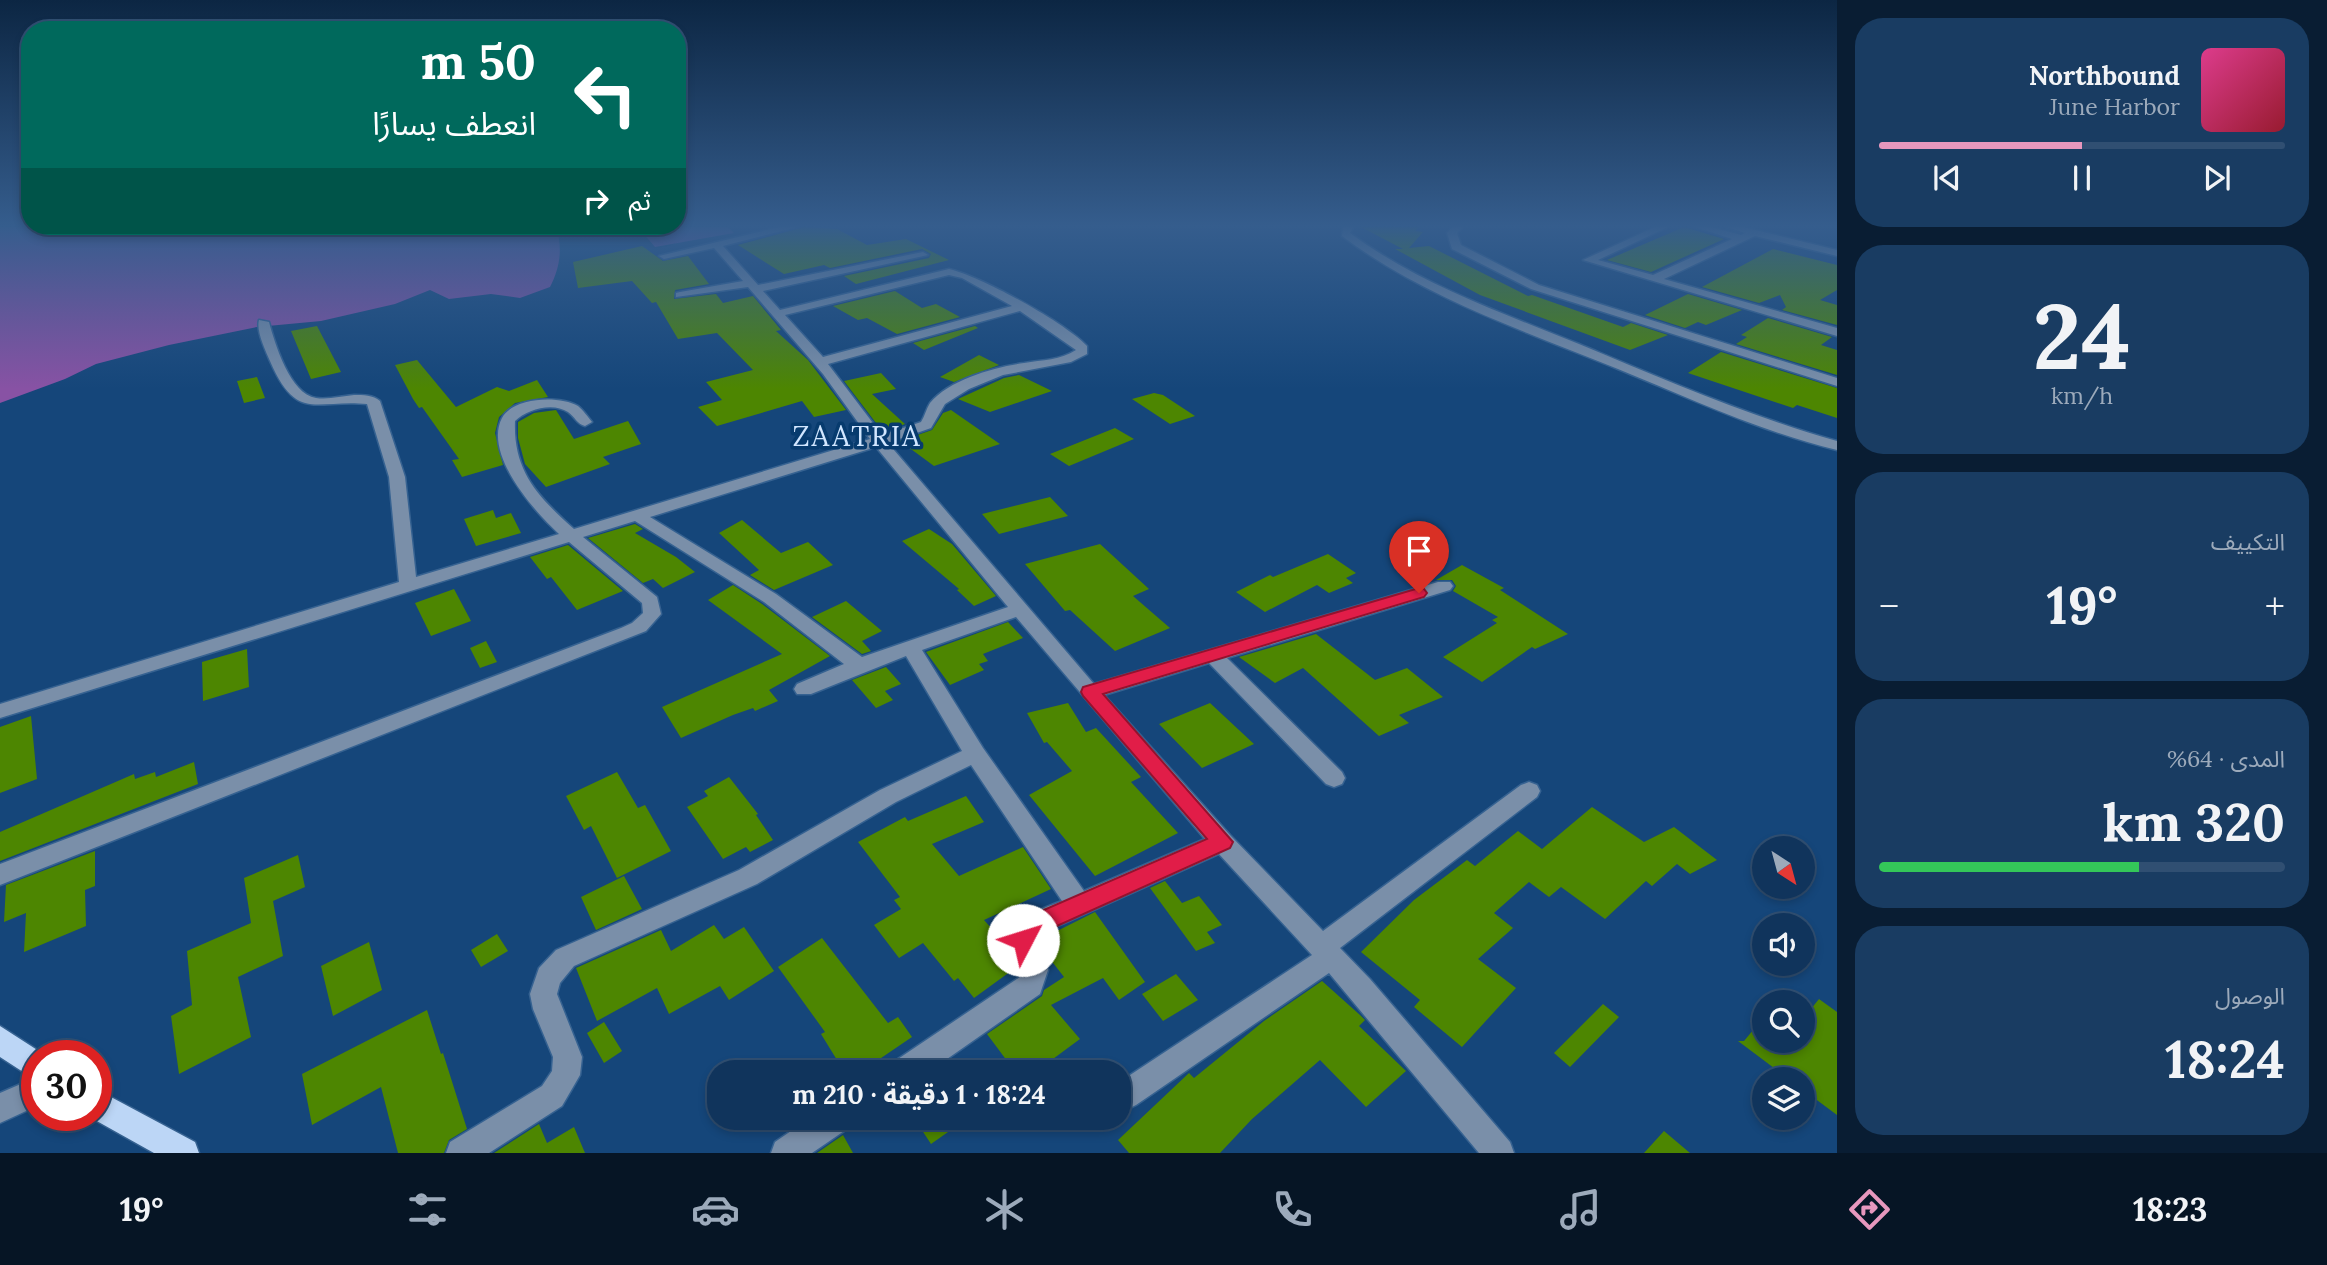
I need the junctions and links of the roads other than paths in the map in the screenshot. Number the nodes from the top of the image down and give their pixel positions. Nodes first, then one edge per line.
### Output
1 (748, 281) edge
2 (781, 281) edge
3 (913, 281) edge
4 (975, 281) edge
5 (1421, 281) edge
6 (1523, 281) edge
7 (1660, 281) edge
8 (752, 286) junction
9 (680, 295) dead end
10 (1022, 307) junction
11 (777, 314) junction
12 (262, 322) dead end
13 (1837, 332) edge
14 (820, 362) junction
15 (1837, 382) edge
16 (585, 422) dead end
17 (879, 440) junction
18 (1837, 446) edge
19 (636, 515) junction
20 (569, 536) junction
21 (408, 585) junction
22 (1444, 586) dead end
23 (1020, 609) junction
24 (911, 648) junction
25 (1213, 655) junction
26 (859, 665) junction
27 (804, 689) dead end
28 (1090, 692) junction
29 (0, 711) edge
30 (975, 754) junction
31 (1334, 778) dead end
32 (1529, 791) dead end
33 (1222, 842) junction
34 (0, 875) edge
35 (1079, 905) junction
36 (1327, 952) junction
37 (0, 1040) edge
38 (21, 1055) edge
39 (921, 1060) edge
40 (1131, 1092) edge
41 (21, 1098) edge
42 (0, 1108) edge
43 (112, 1113) edge
44 (819, 1130) edge
45 (184, 1153) edge
46 (461, 1153) edge
47 (786, 1153) edge
48 (1499, 1153) edge

1 - 8 street
2 - 8 street
3 - 11 street
4 - 10 street
5 - 18 street
6 - 15 street
7 - 13 street
8 - 9 street
8 - 11 street
10 - 14 street
10 - 17 street
11 - 14 street
12 - 21 street
14 - 17 street
16 - 20 street
17 - 19 street
17 - 23 street
19 - 20 street
19 - 26 street
20 - 21 street
20 - 34 street
21 - 29 street
22 - 25 street
23 - 24 street
23 - 28 street
24 - 26 street
24 - 30 street
25 - 28 street
25 - 31 street
26 - 27 street
28 - 33 street
30 - 35 street
30 - 46 street
32 - 36 street
33 - 35 street
33 - 36 street
35 - 39 street
36 - 40 street
36 - 48 street
37 - 38 main road
41 - 42 street
43 - 45 main road
44 - 47 street

